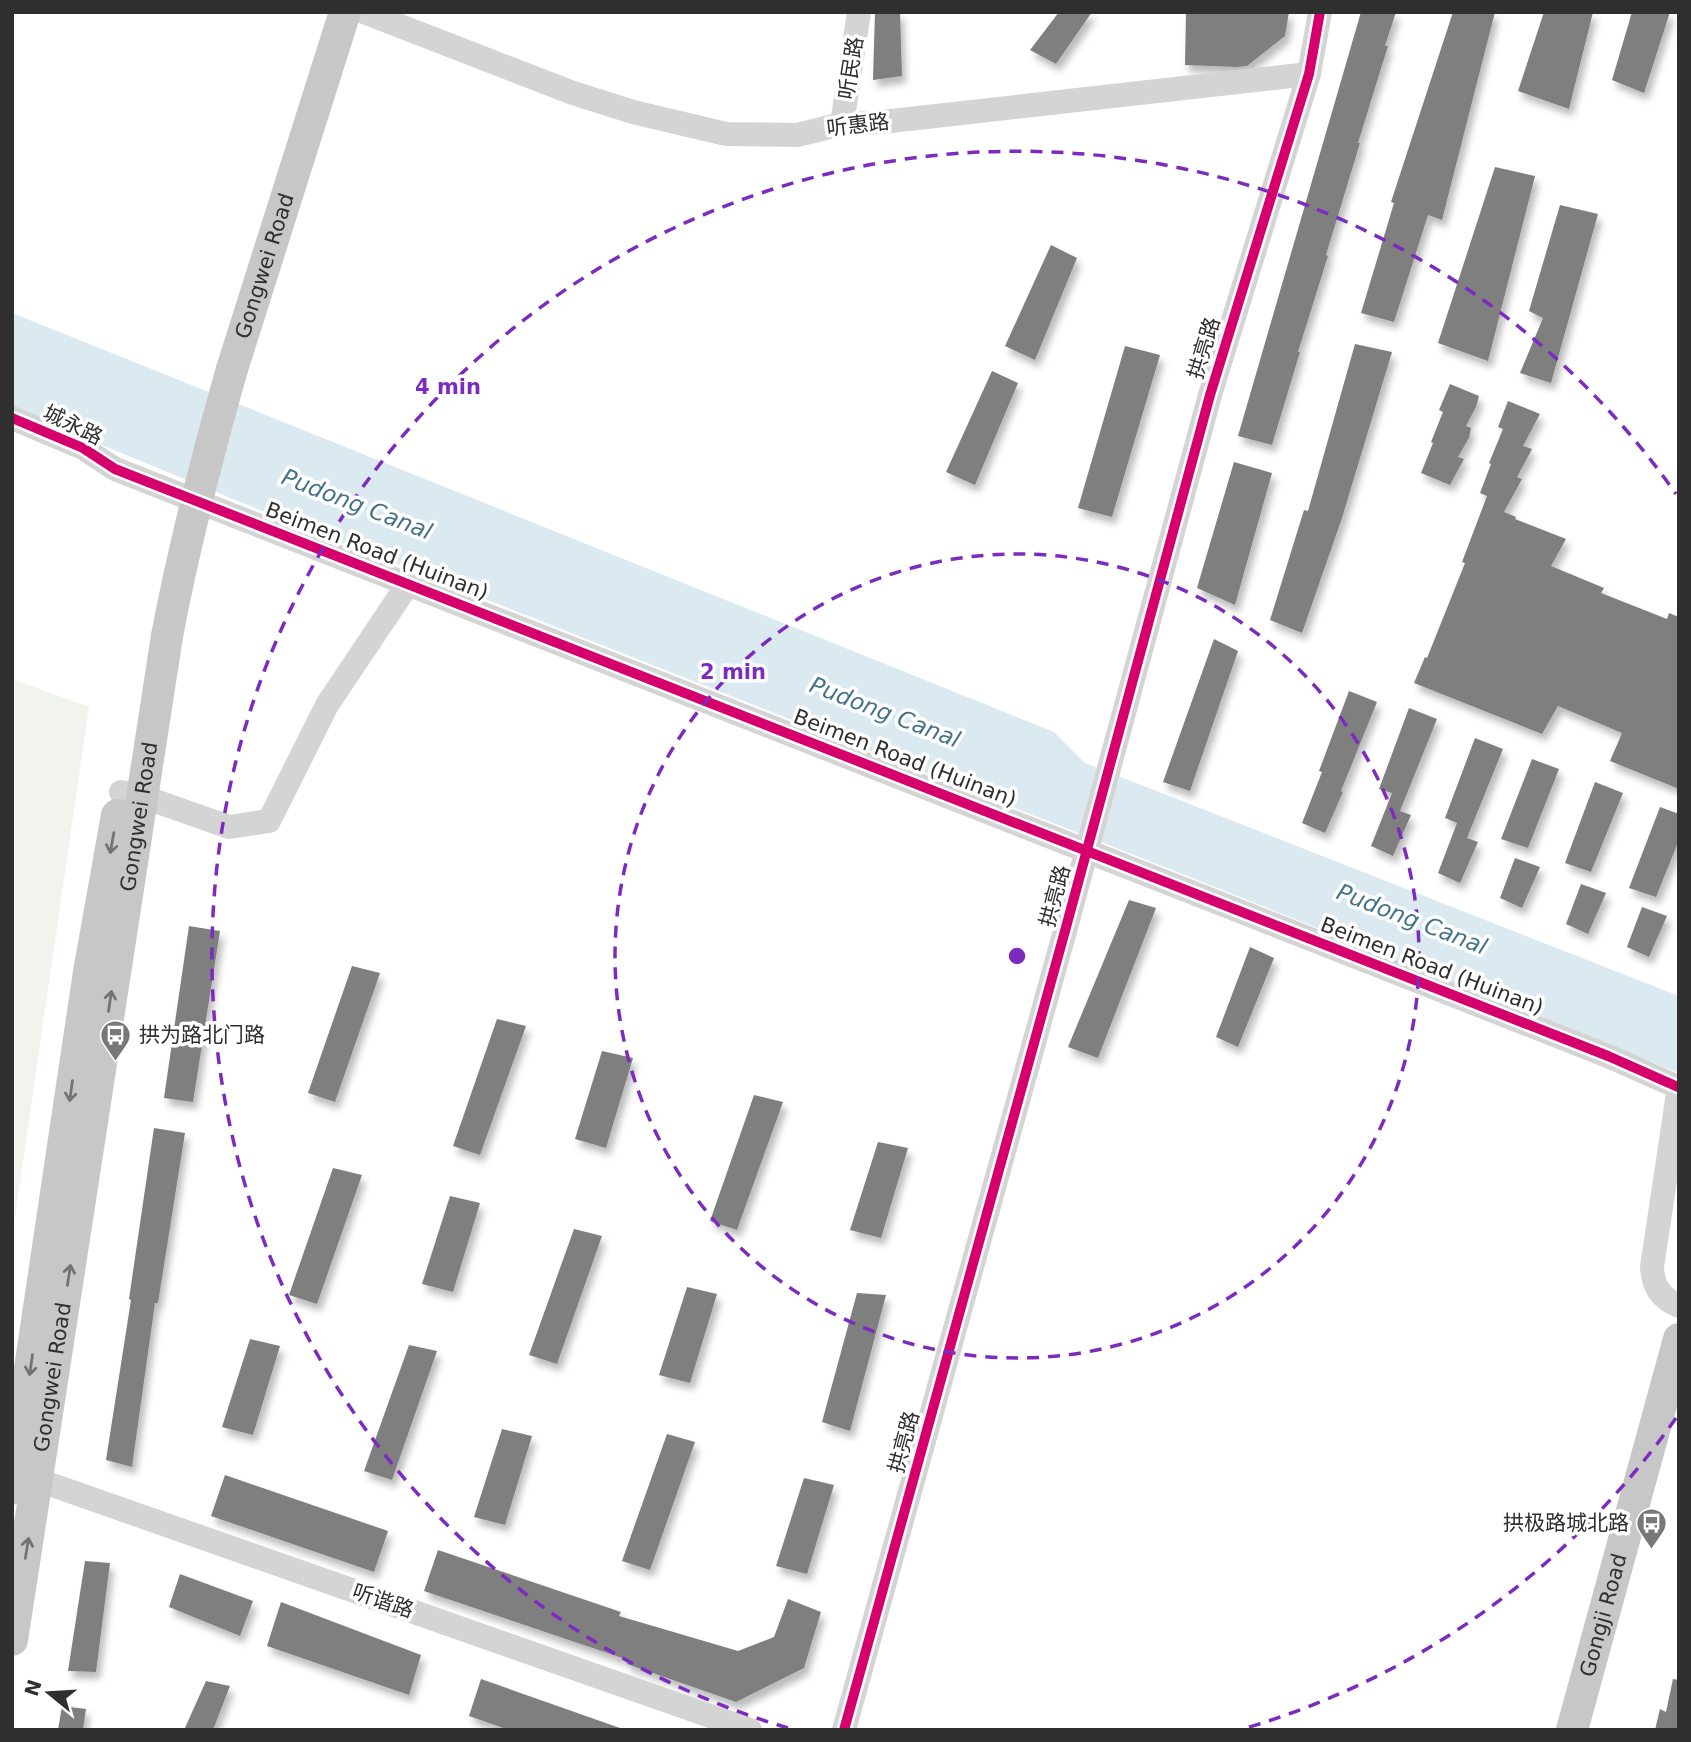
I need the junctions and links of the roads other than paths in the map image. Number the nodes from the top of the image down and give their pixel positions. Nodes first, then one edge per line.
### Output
1 (325, 12) edge
2 (345, 12) edge
3 (364, 12) edge
4 (859, 12) edge
5 (1320, 12) edge
6 (1309, 74) junction
7 (842, 124) junction
8 (222, 366) junction
9 (12, 418) edge
10 (115, 469) joint
11 (408, 584) junction
12 (131, 794) junction
13 (1679, 1087) edge
14 (1679, 1306) edge
15 (1679, 1339) edge
16 (1679, 1415) edge
17 (22, 1481) edge
18 (12, 1640) edge
19 (750, 1730) edge
20 (844, 1730) edge
21 (1572, 1730) edge
22 (1595, 1730) edge

1 - 8 main road, Gongwei Road
2 - 8 main road, Gongwei Road
3 - 7 street, 听惠路
4 - 7 street, 听民路
5 - 6 street
6 - 7 street, 听惠路
6 - 20 street, 拱亮路, bridge
8 - 12 main road, Gongwei Road
9 - 10 street, 城永路
10 - 11 street, Beimen Road (Huinan)
11 - 12 street
11 - 13 street, Beimen Road (Huinan)
12 - 17 main road, Gongwei Road
13 - 14 street, Beimen Road (Huinan)
15 - 21 main road, Gongji Road
16 - 22 main road, Gongji Road
18 -> 17 main road, Gongwei Road
17 - 19 street, 听谐路

